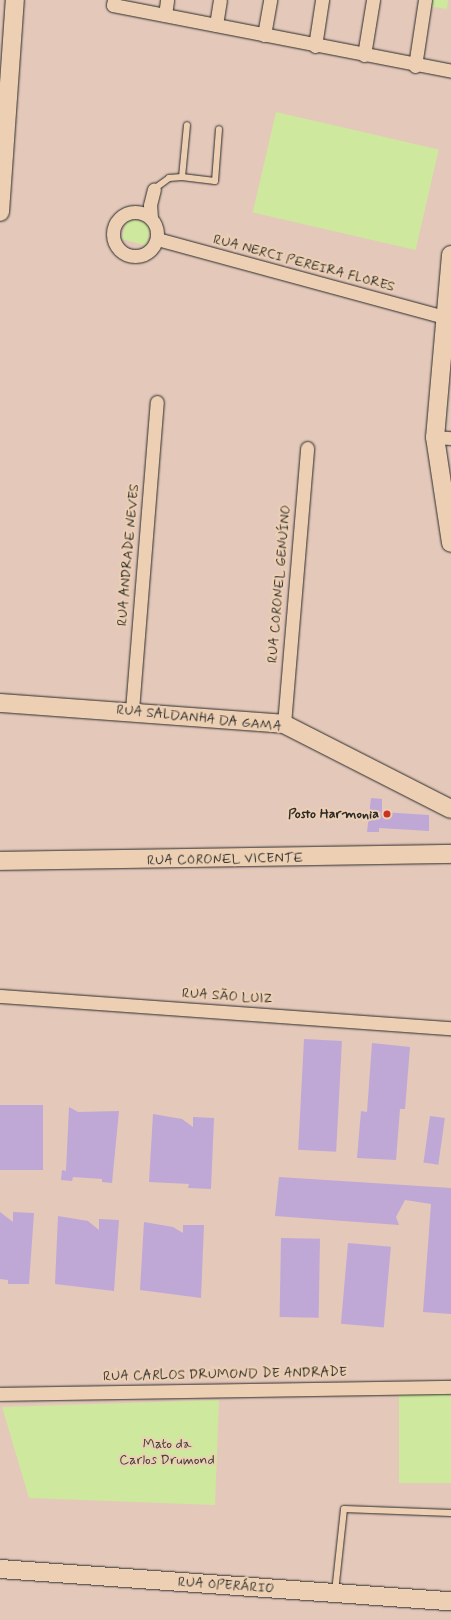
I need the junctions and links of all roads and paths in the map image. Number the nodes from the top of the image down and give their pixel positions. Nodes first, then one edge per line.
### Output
1 (15, 0) edge
2 (114, 0) edge
3 (167, 0) edge
4 (220, 0) edge
5 (270, 0) edge
6 (322, 0) edge
7 (373, 0) edge
8 (425, 0) edge
9 (165, 15) junction
10 (216, 25) junction
11 (264, 35) junction
12 (315, 46) junction
13 (364, 56) junction
14 (415, 66) junction
15 (451, 71) edge
16 (4, 93) edge
17 (187, 125) dead end
18 (219, 129) dead end
19 (182, 177) junction
20 (154, 189) joint
21 (0, 212) edge
22 (151, 218) junction
23 (157, 239) junction
24 (451, 255) edge
25 (444, 317) junction
26 (157, 402) dead end
27 (443, 437) edge
28 (307, 448) dead end
29 (451, 543) edge
30 (0, 703) edge
31 (132, 710) junction
32 (284, 724) junction
33 (451, 809) edge
34 (451, 854) edge
35 (0, 861) edge
36 (0, 996) edge
37 (451, 1028) edge
38 (451, 1387) edge
39 (0, 1394) edge
40 (451, 1513) edge
41 (0, 1569) edge
42 (334, 1593) junction
43 (451, 1602) edge

1 - 16 street
2 - 9 street
3 - 9 street
4 - 10 street
5 - 11 street
6 - 12 street
7 - 13 street
8 - 14 street
9 - 10 street
10 - 11 street
11 - 12 street
12 - 13 street
13 - 14 street
14 - 15 street
16 - 21 street
17 - 19 lane
18 - 19 lane
19 - 20 lane
20 - 22 street
22 - 23 street
22 - 23 street
23 - 25 street, RUA NERCI PEREIRA FLORES
24 - 25 street
25 - 27 street
26 - 31 street, RUA ANDRADE NEVES
27 - 29 street
28 - 32 street, RUA CORONEL GENUÍNO
30 - 31 street, RUA SALDANHA DA GAMA
31 - 32 street, RUA SALDANHA DA GAMA
32 - 33 street, RUA SALDANHA DA GAMA
34 - 35 street, RUA CORONEL VICENTE
36 - 37 street, RUA SÃO LUIZ
38 - 39 street, RUA CARLOS DRUMOND DE ANDRADE
40 - 42 lane
41 - 42 street, RUA OPERÁRIO
42 - 43 street, RUA OPERÁRIO

